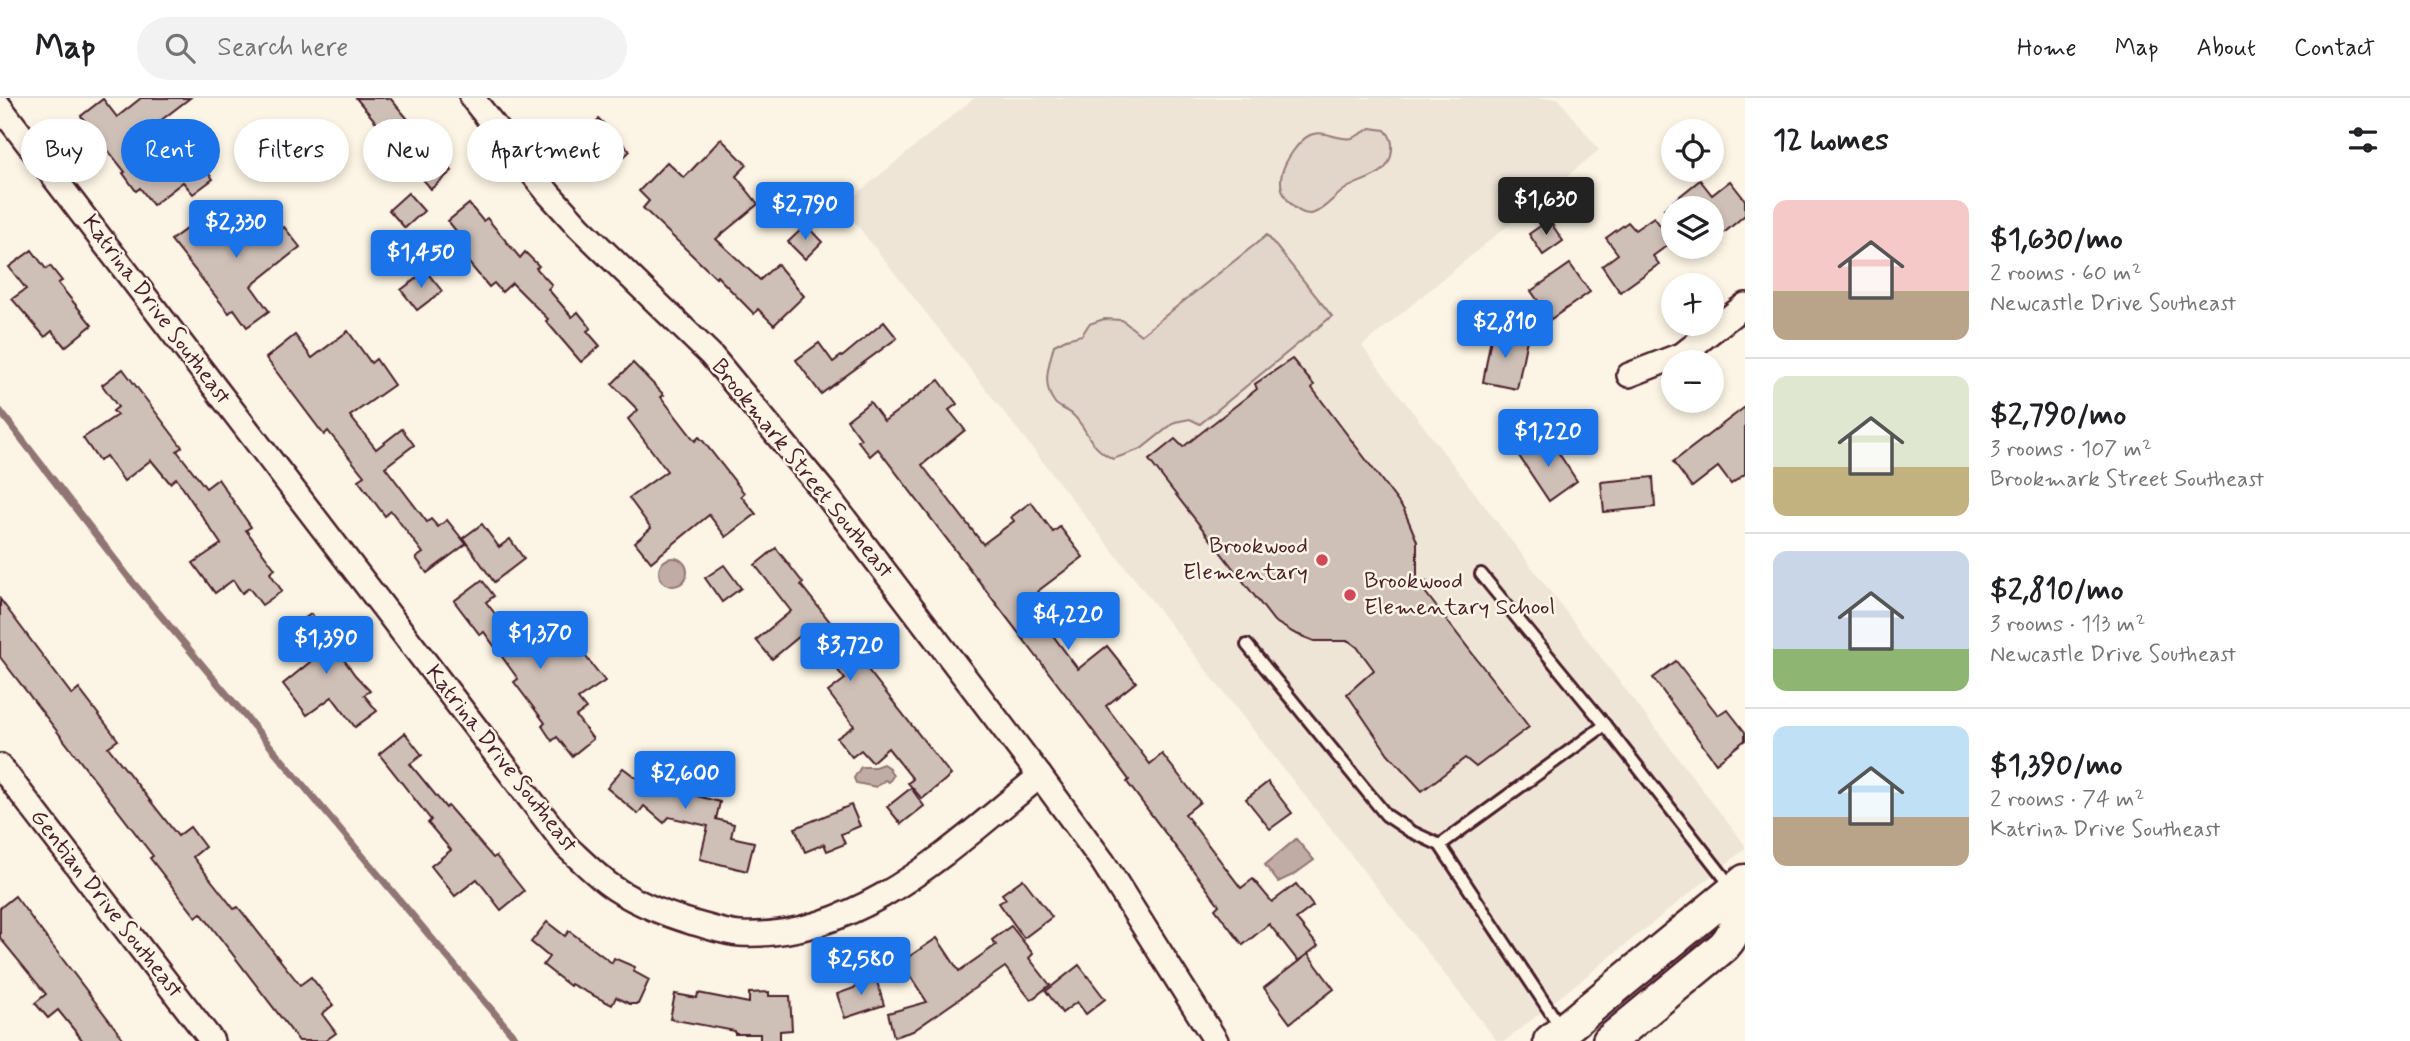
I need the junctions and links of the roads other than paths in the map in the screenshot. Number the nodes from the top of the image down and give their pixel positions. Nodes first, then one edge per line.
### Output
1 (472, 98) edge
2 (0, 107) edge
3 (1745, 305) edge
4 (1629, 375) dead end
5 (1481, 574) dead end
6 (1247, 645) dead end
7 (1605, 725) junction
8 (0, 766) edge
9 (1040, 776) junction
10 (1440, 845) junction
11 (1740, 885) edge
12 (1745, 952) edge
13 (1556, 1036) edge
14 (212, 1041) edge
15 (1216, 1041) edge
16 (1609, 1041) edge
17 (1635, 1041) edge

1 - 9 street, Brookmark Street Southeast
2 - 9 street, Katrina Drive Southeast
3 - 4 street
5 - 7 lane
6 - 10 lane
7 - 10 lane
7 - 11 lane
8 - 14 street, Gentian Drive Southeast
9 - 15 street, Brookmark Street Southeast
10 - 13 lane
11 - 13 main road
11 - 16 main road
12 - 17 main road

